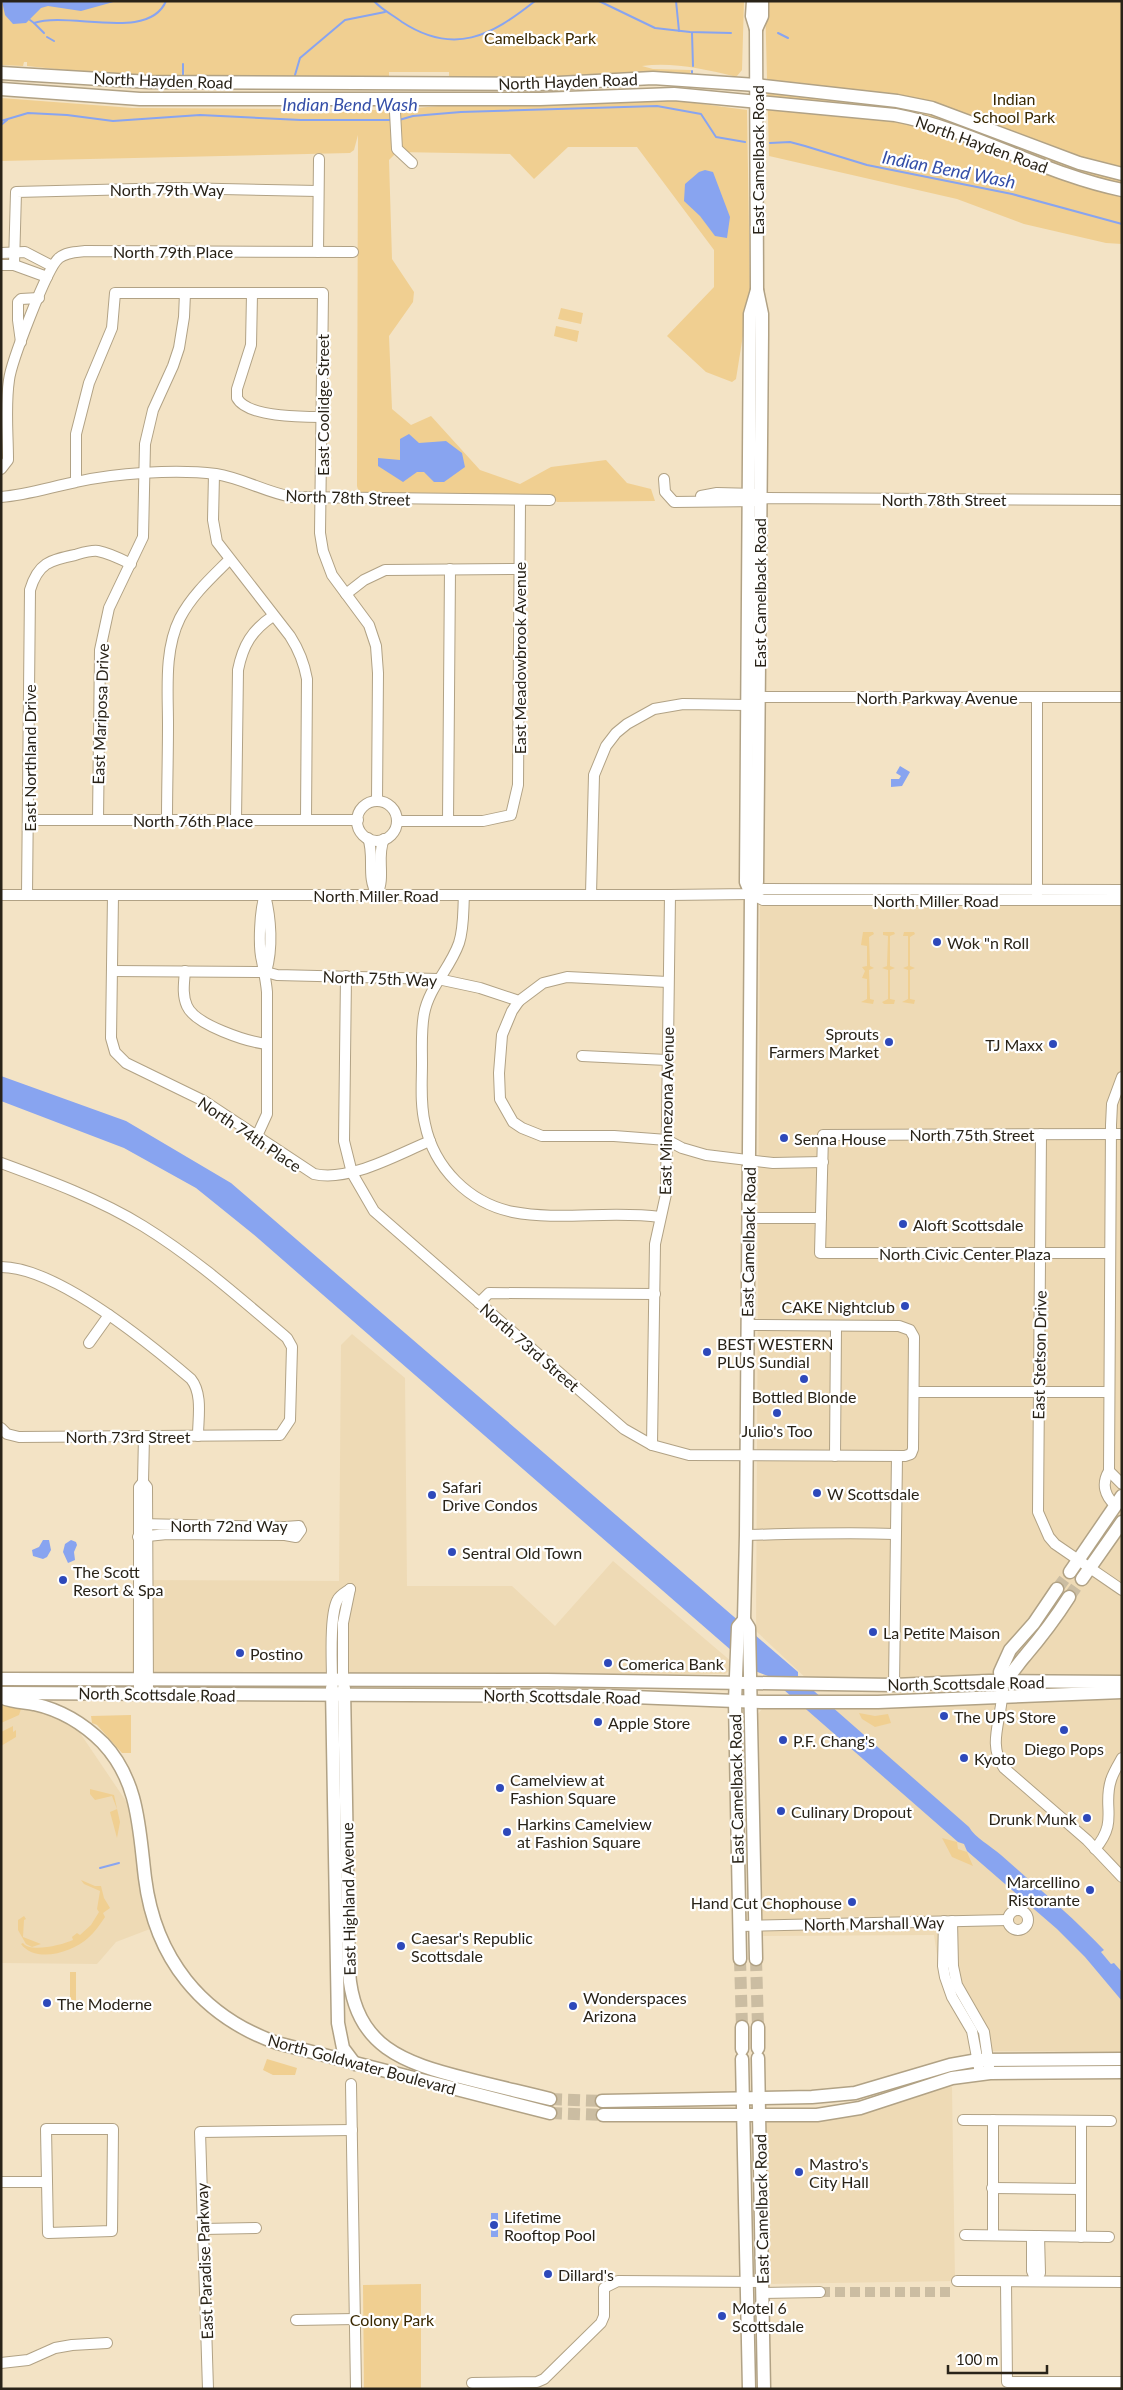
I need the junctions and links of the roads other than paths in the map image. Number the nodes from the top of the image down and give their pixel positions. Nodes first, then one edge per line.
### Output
1 (753, 1) edge
2 (762, 1) edge
3 (756, 29) junction
4 (1, 73) edge
5 (756, 85) junction
6 (1, 89) edge
7 (757, 101) junction
8 (395, 112) dead end
9 (319, 159) dead end
10 (412, 163) dead end
11 (1122, 174) edge
12 (1122, 190) edge
13 (318, 191) junction
14 (318, 252) junction
15 (353, 252) dead end
16 (1, 253) edge
17 (14, 253) junction
18 (1, 265) edge
19 (14, 265) junction
20 (52, 266) junction
21 (47, 277) junction
22 (185, 293) junction
23 (252, 294) junction
24 (39, 298) junction
25 (22, 343) junction
26 (321, 417) junction
27 (1, 469) edge
28 (145, 474) junction
29 (214, 474) junction
30 (664, 479) dead end
31 (76, 482) junction
32 (1, 496) edge
33 (321, 498) junction
34 (757, 498) junction
35 (550, 500) dead end
36 (1122, 500) edge
37 (520, 501) junction
38 (229, 560) junction
39 (131, 564) junction
40 (520, 568) junction
41 (450, 569) junction
42 (346, 594) junction
43 (273, 616) junction
44 (1037, 697) junction
45 (1122, 697) edge
46 (753, 701) junction
47 (377, 801) junction
48 (29, 820) junction
49 (98, 820) junction
50 (236, 820) junction
51 (306, 820) junction
52 (358, 820) junction
53 (167, 821) junction
54 (397, 821) junction
55 (448, 821) junction
56 (368, 838) junction
57 (384, 839) junction
58 (1037, 889) junction
59 (1122, 890) edge
60 (376, 894) junction
61 (464, 894) junction
62 (591, 894) junction
63 (751, 894) junction
64 (1, 895) edge
65 (28, 895) junction
66 (113, 895) junction
67 (265, 895) junction
68 (670, 896) junction
69 (1037, 900) junction
70 (1122, 900) edge
71 (112, 971) junction
72 (184, 971) junction
73 (266, 972) junction
74 (346, 976) junction
75 (438, 979) junction
76 (668, 982) junction
77 (519, 1001) junction
78 (267, 1044) junction
79 (582, 1056) dead end
80 (667, 1060) junction
81 (1122, 1077) edge
82 (1041, 1134) junction
83 (1111, 1134) junction
84 (1122, 1134) edge
85 (256, 1136) junction
86 (667, 1140) junction
87 (430, 1141) junction
88 (749, 1160) junction
89 (823, 1162) junction
90 (1, 1163) edge
91 (352, 1173) junction
92 (660, 1217) junction
93 (749, 1218) junction
94 (821, 1218) junction
95 (1040, 1253) junction
96 (1110, 1253) junction
97 (1, 1267) edge
98 (655, 1294) junction
99 (480, 1303) junction
100 (109, 1315) junction
101 (747, 1325) junction
102 (836, 1326) junction
103 (89, 1343) dead end
104 (1039, 1391) junction
105 (914, 1392) junction
106 (1108, 1392) junction
107 (4, 1431) edge
108 (144, 1436) junction
109 (198, 1436) junction
110 (652, 1445) junction
111 (746, 1455) junction
112 (835, 1456) junction
113 (897, 1456) junction
114 (1108, 1471) junction
115 (1122, 1484) edge
116 (1119, 1501) edge
117 (1122, 1522) edge
118 (143, 1524) junction
119 (227, 1530) junction
120 (894, 1534) junction
121 (746, 1535) junction
122 (143, 1537) junction
123 (1073, 1566) junction
124 (1085, 1574) junction
125 (1058, 1589) tunnel mouth
126 (1122, 1590) edge
127 (1069, 1597) tunnel mouth
128 (744, 1620) junction
129 (1, 1678) edge
130 (736, 1679) junction
131 (143, 1680) junction
132 (750, 1680) junction
133 (338, 1681) junction
134 (1002, 1682) junction
135 (1122, 1682) edge
136 (894, 1684) junction
137 (1122, 1692) edge
138 (1, 1693) edge
139 (144, 1694) junction
140 (337, 1696) junction
141 (1, 1697) edge
142 (1002, 1697) junction
143 (735, 1701) junction
144 (750, 1702) junction
145 (844, 1702) junction
146 (1122, 1758) edge
147 (1096, 1849) junction
148 (340, 1864) junction
149 (1122, 1877) edge
150 (1008, 1920) dead end
151 (948, 1921) junction
152 (755, 1925) junction
153 (739, 1926) junction
154 (740, 1959) tunnel mouth
155 (756, 1959) tunnel mouth
156 (742, 2027) tunnel mouth
157 (758, 2027) tunnel mouth
158 (1122, 2059) edge
159 (984, 2060) junction
160 (355, 2064) junction
161 (439, 2072) joint
162 (1122, 2072) edge
163 (985, 2074) junction
164 (351, 2084) dead end
165 (743, 2098) junction
166 (759, 2098) junction
167 (550, 2099) tunnel mouth
168 (669, 2100) junction
169 (550, 2113) tunnel mouth
170 (618, 2115) junction
171 (743, 2115) junction
172 (760, 2115) junction
173 (963, 2120) dead end
174 (993, 2120) junction
175 (1081, 2121) junction
176 (1111, 2121) dead end
177 (352, 2130) junction
178 (1, 2182) edge
179 (46, 2182) junction
180 (992, 2188) junction
181 (1081, 2189) junction
182 (256, 2228) dead end
183 (203, 2229) junction
184 (965, 2235) dead end
185 (993, 2235) junction
186 (1035, 2236) junction
187 (1081, 2237) junction
188 (1109, 2237) dead end
189 (957, 2281) tunnel mouth
190 (1036, 2281) junction
191 (746, 2282) junction
192 (1006, 2282) junction
193 (1122, 2282) edge
194 (762, 2288) junction
195 (820, 2292) tunnel mouth
196 (355, 2319) junction
197 (296, 2320) dead end
198 (107, 2343) dead end
199 (1, 2363) edge
200 (1122, 2382) edge
201 (472, 2383) dead end
202 (208, 2389) edge
203 (356, 2389) edge
204 (749, 2389) edge
205 (764, 2389) edge

1 - 3 main road, East Camelback Road
2 - 3 main road, East Camelback Road
3 - 5 main road, East Camelback Road
4 - 5 main road, North Hayden Road
5 - 7 main road, East Camelback Road
5 - 11 main road, North Hayden Road
6 - 7 main road, North Hayden Road
7 - 12 main road, North Hayden Road
7 - 34 main road, East Camelback Road
8 - 10 street
9 - 13 street
13 - 14 street
13 - 17 street, North 79th Way
14 - 15 street, North 79th Place
14 - 20 street, North 79th Place
16 - 17 street
17 - 19 street
17 - 20 street
18 - 19 street
19 - 21 street
20 - 21 street
21 - 24 street
22 - 23 street
22 - 28 street, East Mariposa Drive
22 - 31 street
23 - 26 street, East Coolidge Street
23 - 26 street
24 - 25 street
24 - 25 street
25 - 27 street
26 - 33 street, East Coolidge Street
28 - 29 street, North 78th Street
28 - 31 street, North 78th Street
28 - 39 street, East Mariposa Drive
29 - 33 street, North 78th Street
29 - 38 street
30 - 34 street, North 78th Street
31 - 32 street, North 78th Street
33 - 37 street, North 78th Street
33 - 42 street, East Coolidge Street
34 - 36 street, North 78th Street
34 - 46 main road, East Camelback Road
35 - 37 street, North 78th Street
37 - 40 street, East Meadowbrook Avenue
38 - 43 street
38 - 53 street
39 - 48 street, East Northland Drive
39 - 49 street, East Mariposa Drive
40 - 41 street
40 - 55 street, East Meadowbrook Avenue
41 - 42 street
41 - 55 street
42 - 47 street, East Coolidge Street
43 - 50 street
43 - 51 street
44 - 45 street, North Parkway Avenue
44 - 46 street, North Parkway Avenue
44 - 58 street
46 - 62 street
46 - 63 main road, East Camelback Road
47 - 52 street
47 - 54 street
48 - 49 street, North 76th Place
48 - 65 street, East Northland Drive
49 - 53 street, North 76th Place
50 - 51 street, North 76th Place
50 - 53 street, North 76th Place
51 - 52 street, North 76th Place
52 - 56 street
54 - 55 street
54 - 57 street
56 - 57 street
56 - 60 street
57 - 60 street
58 - 59 street, North Miller Road
58 - 63 street, North Miller Road
58 - 69 street
60 - 61 street, North Miller Road
60 - 67 street, North Miller Road
61 - 62 street, North Miller Road
61 - 75 street
62 - 68 street, North Miller Road
63 - 68 street, North Miller Road
63 - 69 street, North Miller Road
63 - 88 main road, East Camelback Road
64 - 65 street, North Miller Road
65 - 66 street, North Miller Road
66 - 67 street, North Miller Road
66 - 71 street
67 - 73 street
68 - 76 street, East Minnezona Avenue
69 - 70 street, North Miller Road
71 - 72 street, North 75th Way
71 - 85 street, North 74th Place
72 - 73 street, North 75th Way
72 - 78 street
73 - 74 street, North 75th Way
73 - 78 street
74 - 75 street, North 75th Way
74 - 91 street, North 73rd Street
75 - 77 street, North 75th Way
75 - 87 street
76 - 77 street
76 - 80 street, East Minnezona Avenue
77 - 86 street
78 - 85 street
79 - 80 street
80 - 86 street, East Minnezona Avenue
81 - 83 street
82 - 83 street, North 75th Street
82 - 89 street, North 75th Street
82 - 95 street, East Stetson Drive
83 - 84 street, North 75th Street
83 - 96 street
85 - 91 street, North 74th Place
86 - 88 street
86 - 92 street, East Minnezona Avenue
87 - 91 street, North 74th Place
87 - 92 street
88 - 89 street
88 - 93 main road, East Camelback Road
89 - 94 street
90 - 109 street, North 73rd Street
91 - 99 street, North 73rd Street
92 - 98 street, East Minnezona Avenue
93 - 94 street
93 - 101 main road, East Camelback Road
94 - 95 street, North Civic Center Plaza
95 - 96 street, North Civic Center Plaza
95 - 104 street, East Stetson Drive
96 - 106 street
97 - 100 street
98 - 99 street
98 - 110 street, East Minnezona Avenue
99 - 110 street, North 73rd Street
100 - 103 street
100 - 109 street
101 - 102 street
101 - 111 main road, East Camelback Road
102 - 105 street
102 - 112 street
104 - 105 street
104 - 106 street
104 - 123 street, East Stetson Drive
105 - 113 street, North 73rd Street
106 - 114 street
107 - 108 street, North 73rd Street
108 - 109 street, North 73rd Street
108 - 118 street
110 - 111 street, North 73rd Street
111 - 112 street, North 73rd Street
111 - 121 main road, East Camelback Road
112 - 113 street, North 73rd Street
113 - 120 street
114 - 115 street
114 - 116 street
116 - 123 main road
117 - 124 main road
118 - 119 street, North 72nd Way
118 - 122 street
119 - 119 street, North 72nd Way
119 - 122 street, North 72nd Way
120 - 121 street
120 - 136 street
121 - 128 main road, East Camelback Road
122 - 131 street
123 - 124 street, East Stetson Drive
124 - 126 street, East Stetson Drive
125 - 134 main road
127 - 134 main road
128 - 130 main road, East Camelback Road
128 - 132 main road, East Camelback Road
129 - 131 main road, North Scottsdale Road
130 - 132 main road, North Scottsdale Road
130 - 133 main road, North Scottsdale Road
130 - 143 main road, East Camelback Road
131 - 133 main road, North Scottsdale Road
131 - 139 street
132 - 136 main road, North Scottsdale Road
132 - 144 main road, East Camelback Road
133 - 133 street
133 - 140 main road, East Highland Avenue
134 - 135 main road, North Scottsdale Road
134 - 136 main road, North Scottsdale Road
134 - 142 main road
136 - 145 main road
137 - 142 main road, North Scottsdale Road
138 - 139 main road, North Scottsdale Road
139 - 140 main road, North Scottsdale Road
140 - 143 main road, North Scottsdale Road
140 - 148 main road, East Highland Avenue
141 - 160 main road, North Goldwater Boulevard
142 - 145 main road, North Scottsdale Road
142 - 147 street
143 - 144 main road, North Scottsdale Road
143 - 153 main road, East Camelback Road
144 - 145 main road, North Scottsdale Road
144 - 152 main road, East Camelback Road
146 - 147 street
147 - 149 street
148 - 160 main road, East Highland Avenue
148 - 161 main road, East Highland Avenue
150 - 151 street, North Marshall Way
151 - 152 street, North Marshall Way
151 - 159 street
152 - 153 street, North Marshall Way
152 - 155 main road, East Camelback Road
153 - 154 main road, East Camelback Road
156 - 165 main road, East Camelback Road
157 - 166 main road, East Camelback Road
158 - 159 main road
159 - 163 street
159 - 166 main road
160 - 169 main road, North Goldwater Boulevard
161 - 167 main road, North Goldwater Boulevard
162 - 163 main road
163 - 172 main road
164 - 177 street
165 - 166 main road
165 - 168 main road
165 - 171 main road, East Camelback Road
166 - 172 main road, East Camelback Road
168 - 170 main road
168 - 170 main road
170 - 171 main road
171 - 172 main road
171 - 191 main road, East Camelback Road
172 - 194 main road, East Camelback Road
173 - 174 street
174 - 175 street
174 - 180 street
175 - 176 street
175 - 181 street
177 - 183 street, East Paradise Parkway
177 - 196 street
178 - 179 street
179 - 179 street
180 - 181 street
180 - 185 street
181 - 187 street
182 - 183 street
183 - 202 street, East Paradise Parkway
184 - 185 street
185 - 186 street
186 - 187 street
186 - 190 street
187 - 188 street
189 - 192 street
190 - 192 street
190 - 193 street
191 - 194 street
191 - 201 street
191 - 204 main road, East Camelback Road
192 - 200 street
194 - 195 street
194 - 205 main road, East Camelback Road
196 - 197 street
196 - 203 street
198 - 199 street

